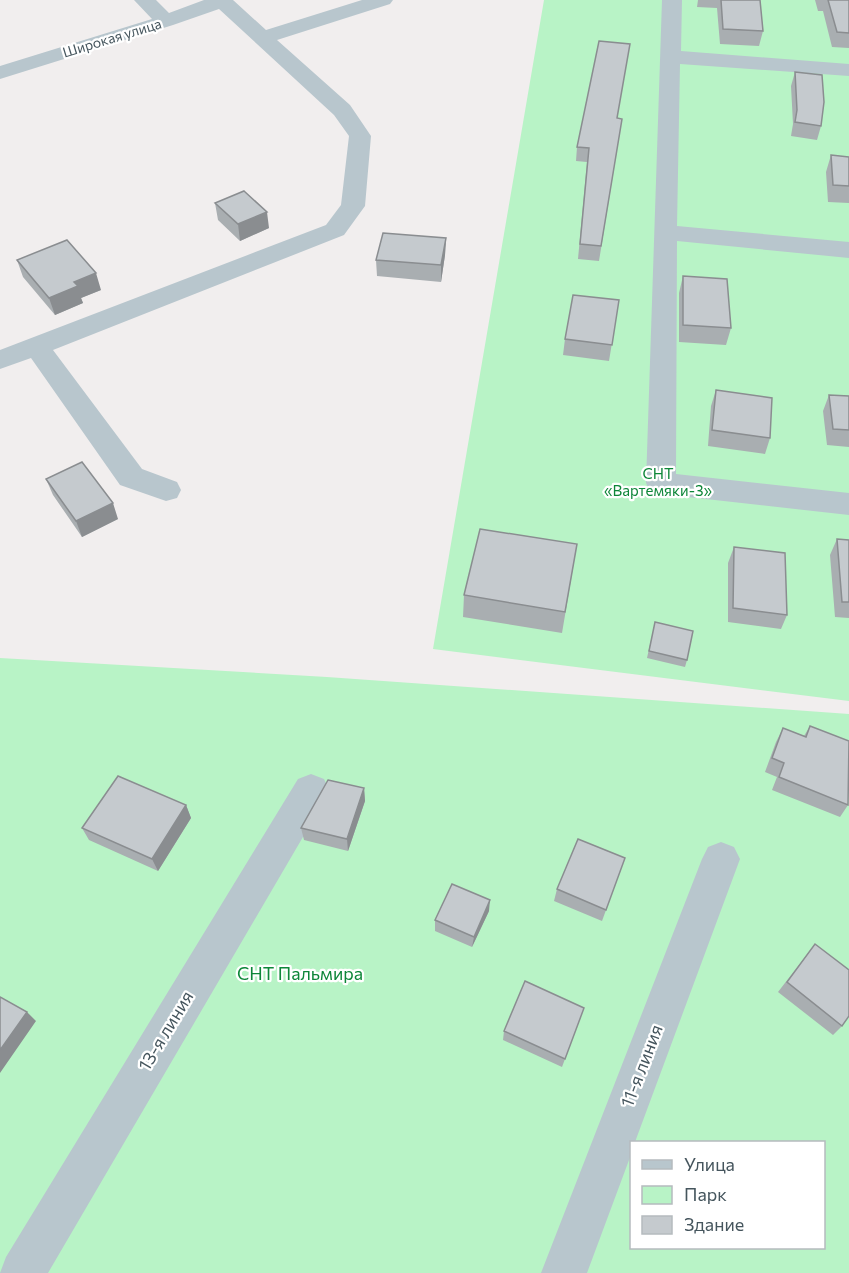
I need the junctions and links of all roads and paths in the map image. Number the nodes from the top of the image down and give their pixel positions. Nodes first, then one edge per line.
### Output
1 (144, 0) edge
2 (383, 0) edge
3 (672, 0) edge
4 (223, 1) edge
5 (166, 21) junction
6 (261, 38) junction
7 (670, 57) junction
8 (849, 70) edge
9 (0, 73) edge
10 (665, 232) junction
11 (849, 250) edge
12 (36, 346) junction
13 (0, 360) edge
14 (166, 490) dead end
15 (849, 504) edge
16 (311, 789) dead end
17 (721, 859) dead end
18 (22, 1273) edge
19 (564, 1273) edge

1 - 5 street
2 - 6 street
3 - 7 street
4 - 5 street, Широкая улица
4 - 6 street
5 - 9 street, Широкая улица
6 - 12 street
7 - 8 street
7 - 10 street
10 - 11 street
10 - 15 street
12 - 13 street
12 - 14 street
16 - 18 street, 13-я линия
17 - 19 street, 11-я линия

